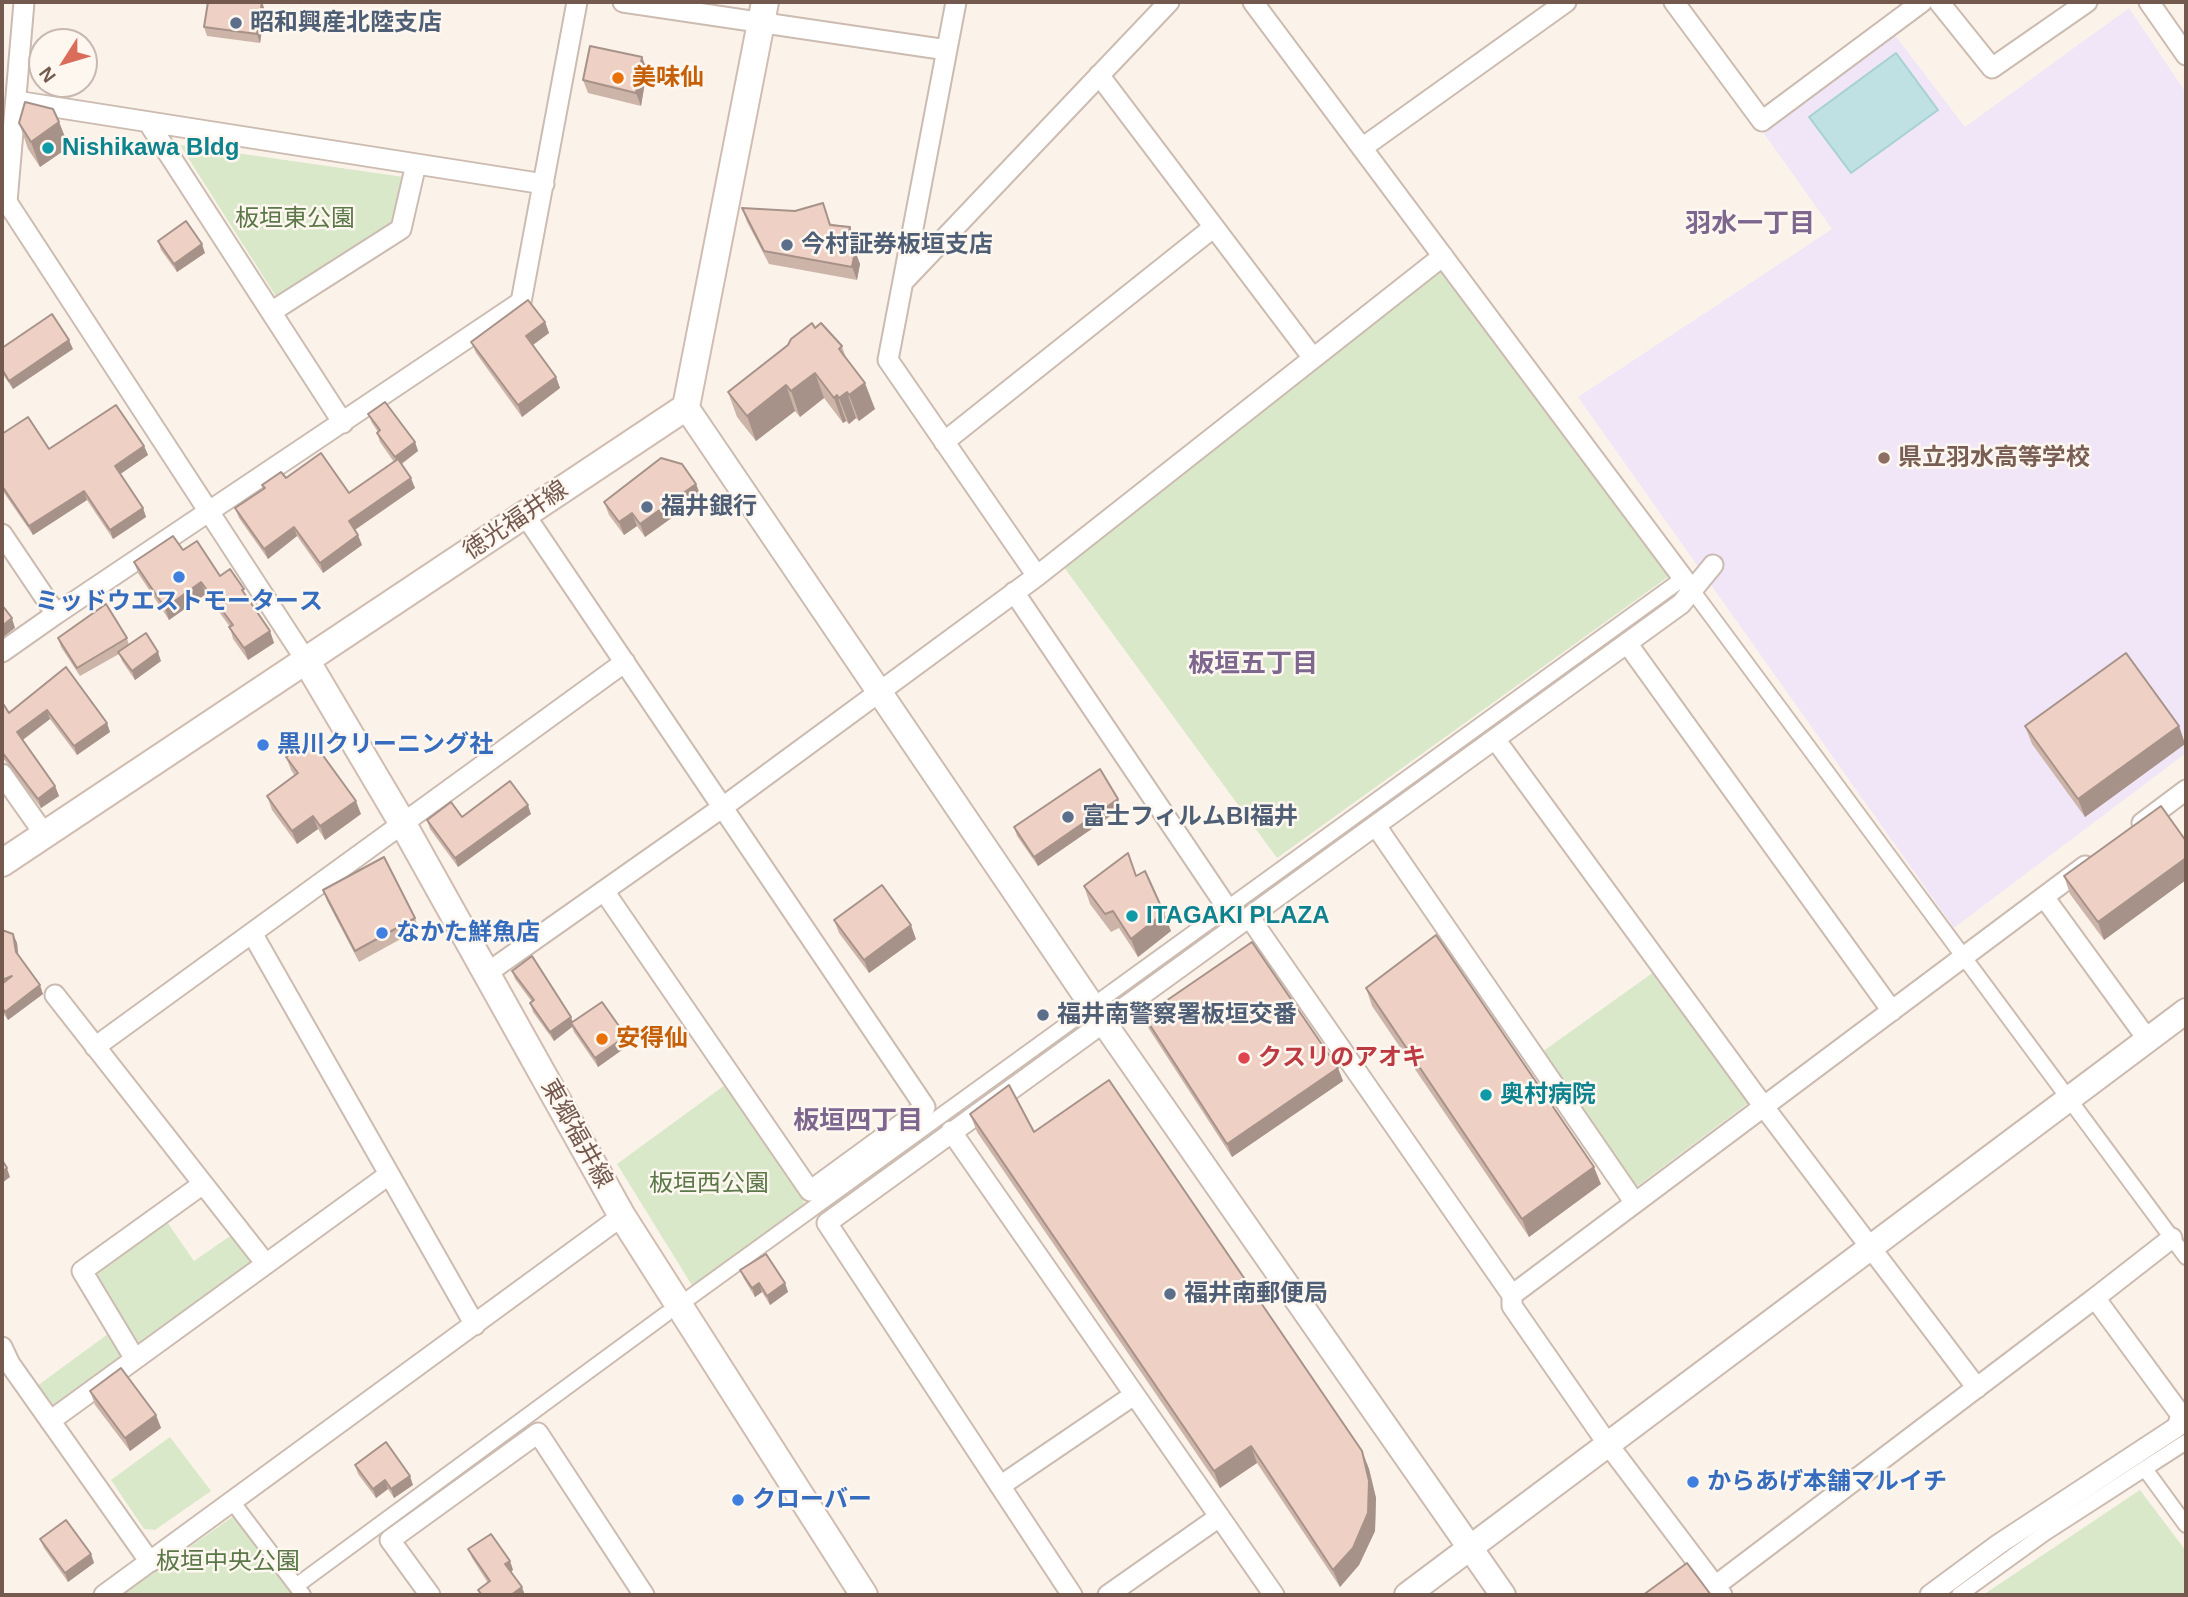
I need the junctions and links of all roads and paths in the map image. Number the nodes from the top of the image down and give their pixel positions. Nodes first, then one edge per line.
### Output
1 (24, 2) edge
2 (577, 2) edge
3 (623, 2) edge
4 (956, 2) edge
5 (1168, 2) edge
6 (1253, 2) edge
7 (1566, 2) edge
8 (1674, 2) edge
9 (1922, 2) edge
10 (1940, 2) edge
11 (2087, 2) edge
12 (2149, 2) edge
13 (763, 12) edge
14 (947, 50) junction
15 (2186, 55) edge
16 (1099, 75) junction
17 (16, 102) junction
18 (148, 122) junction
19 (1362, 148) junction
20 (416, 164) junction
21 (544, 184) junction
22 (4, 202) edge
23 (1214, 227) junction
24 (1443, 256) junction
25 (902, 283) junction
26 (271, 312) junction
27 (1313, 358) junction
28 (686, 407) junction
29 (343, 422) junction
30 (944, 442) junction
31 (212, 512) junction
32 (525, 515) junction
33 (2, 534) edge
34 (1713, 565) dead end
35 (1037, 576) junction
36 (1689, 583) junction
37 (1014, 592) junction
38 (56, 614) junction
39 (1626, 643) junction
40 (2, 652) edge
41 (307, 662) junction
42 (625, 662) junction
43 (879, 691) junction
44 (1495, 739) junction
45 (2, 774) edge
46 (2186, 790) edge
47 (723, 807) junction
48 (403, 824) junction
49 (1376, 826) junction
50 (2132, 831) edge
51 (45, 835) junction
52 (2099, 856) edge
53 (2, 863) edge
54 (604, 891) junction
55 (2044, 897) junction
56 (1228, 909) junction
57 (1250, 918) junction
58 (252, 933) junction
59 (1964, 957) junction
60 (487, 973) junction
61 (55, 995) dead end
62 (1892, 1011) junction
63 (2186, 1011) edge
64 (1098, 1015) junction
65 (2148, 1040) junction
66 (95, 1047) junction
67 (2070, 1099) junction
68 (1764, 1107) junction
69 (951, 1131) junction
70 (387, 1176) junction
71 (203, 1184) junction
72 (1636, 1203) junction
73 (622, 1216) junction
74 (2177, 1237) edge
75 (1870, 1248) junction
76 (2186, 1258) edge
77 (266, 1264) junction
78 (1512, 1295) junction
79 (689, 1298) dead end
80 (2095, 1298) junction
81 (666, 1314) dead end
82 (475, 1325) junction
83 (135, 1359) junction
84 (5, 1361) edge
85 (1977, 1388) junction
86 (1134, 1395) junction
87 (50, 1421) junction
88 (2186, 1442) edge
89 (1607, 1443) junction
90 (2145, 1469) junction
91 (1000, 1486) junction
92 (237, 1508) dead end
93 (1219, 1517) junction
94 (2186, 1525) edge
95 (1469, 1549) junction
96 (150, 1562) junction
97 (300, 1591) edge
98 (1719, 1591) edge
99 (104, 1595) edge
100 (430, 1595) edge
101 (644, 1595) edge
102 (864, 1595) edge
103 (1072, 1595) edge
104 (1108, 1595) edge
105 (1274, 1595) edge
106 (1407, 1595) edge
107 (1503, 1595) edge
108 (1930, 1595) edge
109 (1959, 1595) edge

1 - 17 street
2 - 21 street
3 - 13 street
4 - 14 street
5 - 16 street
6 - 19 street
7 - 19 street
8 - 9 street
10 - 11 street
12 - 15 street
13 - 14 street
13 - 28 main road
14 - 25 street
16 - 23 street
16 - 25 street
17 - 18 street
17 - 22 street
18 - 20 street
18 - 26 street
19 - 24 street
20 - 21 street
20 - 26 street
21 - 29 street
22 - 31 street
23 - 27 street
23 - 30 street
24 - 27 street
24 - 36 street
25 - 30 street
26 - 29 street
27 - 35 street
28 - 32 main road, 徳光福井線
28 - 43 street
29 - 31 street
30 - 35 street
31 - 38 street
31 - 41 street
32 - 41 main road, 徳光福井線
32 - 42 street
33 - 38 street
34 - 36 street
35 - 37 street
36 - 39 street
36 - 56 street
36 - 59 street
37 - 43 street
37 - 56 street
38 - 40 street
39 - 44 street
39 - 62 street
41 - 48 main road, 東郷福井線
41 - 51 main road, 徳光福井線
42 - 47 street
42 - 48 street
43 - 47 street
43 - 64 street
44 - 49 street
44 - 68 street
45 - 51 street
46 - 50 street
47 - 54 street
47 - 54 street
48 - 58 street
48 - 60 main road, 東郷福井線
49 - 57 street
49 - 72 street
51 - 53 main road, 徳光福井線
52 - 55 street
54 - 60 street
55 - 59 street
55 - 65 street
56 - 64 street
57 - 64 street
57 - 78 street
58 - 66 street
58 - 70 street
59 - 62 street
59 - 67 street
60 - 73 main road, 東郷福井線
61 - 66 street
62 - 68 street
63 - 65 street
64 - 69 street
64 - 79 street
64 - 95 street
65 - 67 street
66 - 71 street
67 - 74 street
67 - 75 street
68 - 72 street
68 - 75 street
69 - 86 street
69 - 91 street
70 - 77 street
70 - 82 street
71 - 77 street
71 - 83 street
72 - 78 street
73 - 82 street
73 - 102 main road, 東郷福井線
74 - 76 street
74 - 80 street
75 - 85 street
75 - 89 street
77 - 83 street
78 - 89 street
80 - 85 street
80 - 108 street
81 - 97 street
82 - 96 street
83 - 87 street
84 - 87 street
85 - 98 street
86 - 91 street
86 - 93 street
87 - 96 street
88 - 90 street
89 - 95 street
89 - 98 street
90 - 94 street
90 - 109 street
91 - 103 street
92 - 97 street
93 - 104 street
93 - 105 street
95 - 106 street
95 - 107 street
96 - 99 street
100 - 101 street

